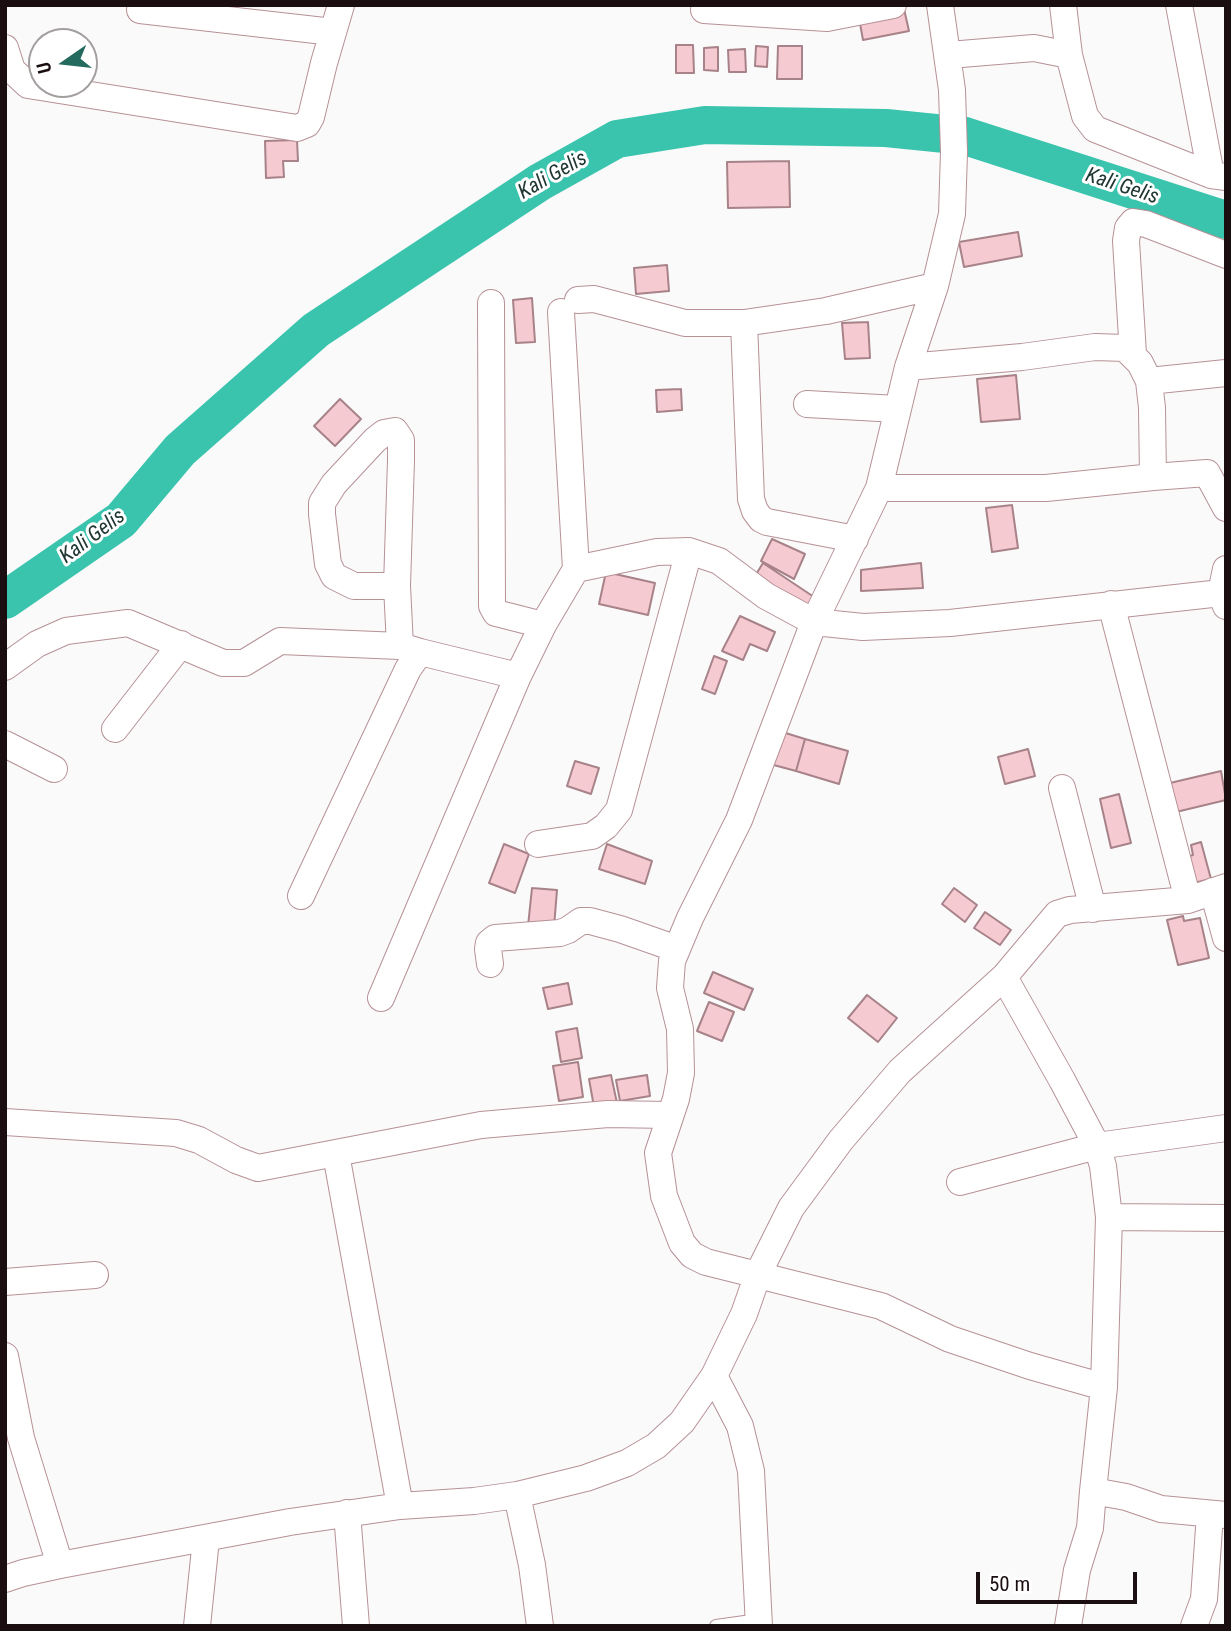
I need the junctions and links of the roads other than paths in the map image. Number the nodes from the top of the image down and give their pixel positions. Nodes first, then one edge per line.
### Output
1 (341, 5) edge
2 (893, 5) edge
3 (940, 5) edge
4 (1063, 5) edge
5 (1179, 5) edge
6 (140, 10) dead end
7 (704, 10) dead end
8 (333, 32) junction
9 (5, 48) edge
10 (948, 55) junction
11 (1069, 55) junction
12 (1218, 176) edge
13 (1226, 255) edge
14 (935, 286) junction
15 (491, 303) dead end
16 (744, 323) junction
17 (1133, 355) junction
18 (908, 367) junction
19 (1226, 373) edge
20 (1149, 381) junction
21 (807, 404) dead end
22 (897, 410) junction
23 (1153, 477) junction
24 (879, 488) junction
25 (1226, 508) edge
26 (855, 539) junction
27 (689, 551) junction
28 (576, 569) junction
29 (397, 586) junction
30 (1224, 590) edge
31 (1111, 604) junction
32 (814, 622) junction
33 (543, 625) junction
34 (180, 645) junction
35 (410, 649) junction
36 (5, 667) edge
37 (518, 676) junction
38 (115, 729) dead end
39 (5, 744) edge
40 (54, 769) dead end
41 (1062, 789) dead end
42 (538, 845) dead end
43 (1219, 889) edge
44 (301, 896) dead end
45 (1188, 900) junction
46 (1093, 909) junction
47 (1226, 937) edge
48 (677, 949) junction
49 (490, 964) dead end
50 (1004, 977) junction
51 (381, 998) dead end
52 (669, 1115) junction
53 (5, 1122) edge
54 (1226, 1128) edge
55 (1097, 1146) junction
56 (336, 1154) junction
57 (960, 1182) dead end
58 (1109, 1217) junction
59 (1226, 1218) edge
60 (758, 1274) junction
61 (95, 1275) dead end
62 (5, 1282) edge
63 (5, 1356) edge
64 (714, 1376) junction
65 (1104, 1387) junction
66 (1093, 1492) junction
67 (517, 1495) junction
68 (400, 1507) junction
69 (347, 1513) junction
70 (1218, 1514) edge
71 (206, 1539) junction
72 (60, 1565) junction
73 (5, 1579) edge
74 (759, 1623) edge
75 (197, 1626) edge
76 (356, 1626) edge
77 (540, 1626) edge
78 (716, 1626) edge
79 (1068, 1626) edge
80 (1194, 1626) edge

1 - 8 street
2 - 7 street
3 - 10 street
4 - 11 street
5 - 12 street
6 - 8 street
8 - 9 street
10 - 11 street
10 - 14 street
11 - 12 street
13 - 17 street
14 - 16 street
14 - 18 street
15 - 33 street
16 - 26 street
16 - 28 street
17 - 18 street
17 - 20 street
18 - 22 street
19 - 20 street
20 - 23 street
21 - 22 street
22 - 24 street
23 - 24 street
23 - 25 street
24 - 26 street
26 - 32 street
27 - 28 street
27 - 32 street
27 - 42 street
28 - 33 street
29 - 29 street
29 - 35 street
30 - 31 street
31 - 32 street
31 - 45 street
32 - 48 street
33 - 37 street
34 - 35 street
34 - 36 street
34 - 38 street
35 - 37 street
35 - 44 street
37 - 51 street
39 - 40 street
41 - 46 street
43 - 45 street
43 - 47 street
45 - 46 street
46 - 50 street
48 - 49 street
48 - 52 street
50 - 55 street
50 - 60 street
52 - 56 street
52 - 60 street
53 - 56 street
54 - 55 street
55 - 57 street
55 - 58 street
56 - 68 street
58 - 59 street
58 - 65 street
60 - 64 street
60 - 65 street
61 - 62 street
63 - 72 street
64 - 67 street
64 - 74 street
65 - 66 street
66 - 70 street
66 - 79 street
67 - 68 street
67 - 77 street
68 - 69 street
69 - 71 street
69 - 76 street
70 - 80 street
71 - 72 street
71 - 75 street
72 - 73 street
74 - 78 lane

